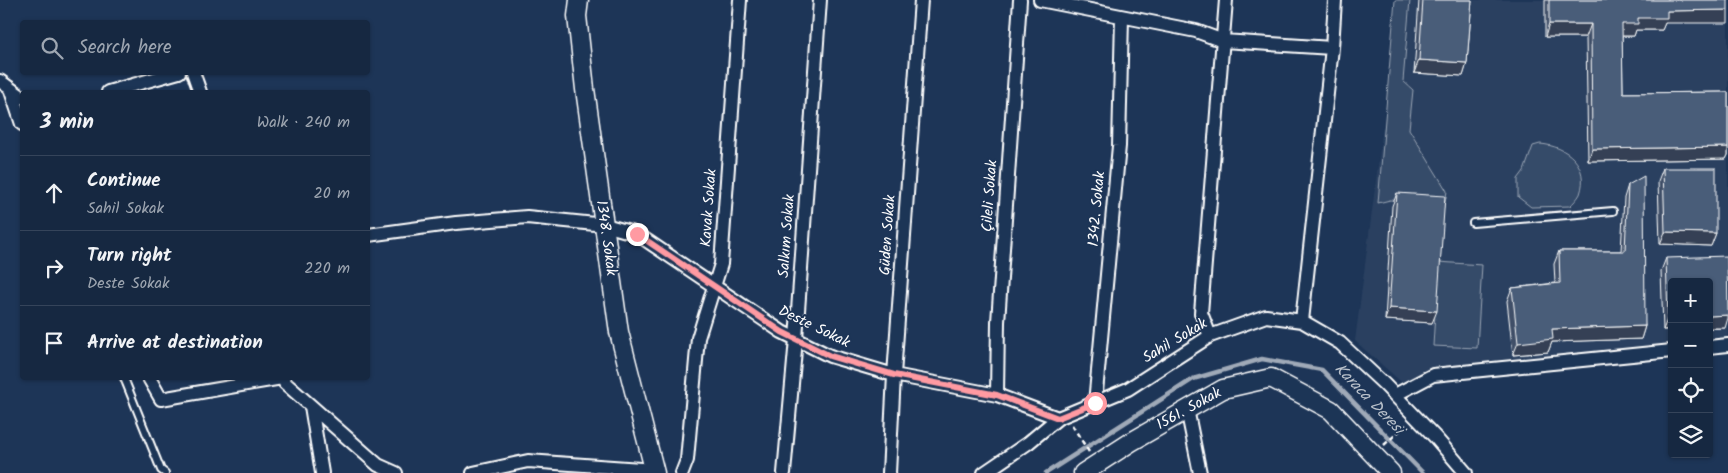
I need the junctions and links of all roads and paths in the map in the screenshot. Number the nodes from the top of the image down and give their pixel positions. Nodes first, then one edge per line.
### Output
1 (579, 0) edge
2 (740, 0) edge
3 (820, 0) edge
4 (921, 0) edge
5 (1020, 0) edge
6 (1040, 0) edge
7 (1226, 0) edge
8 (1335, 0) edge
9 (1089, 5) edge
10 (1122, 17) junction
11 (1224, 41) junction
12 (1332, 48) junction
13 (172, 75) edge
14 (194, 75) edge
15 (5, 85) edge
16 (143, 88) edge
17 (126, 90) edge
18 (199, 90) edge
19 (20, 96) edge
20 (20, 119) edge
21 (1613, 210) dead end
22 (1472, 223) dead end
23 (605, 225) junction
24 (370, 235) edge
25 (713, 287) junction
26 (1302, 320) junction
27 (1210, 336) junction
28 (796, 339) junction
29 (1728, 345) edge
30 (1713, 347) edge
31 (1668, 350) edge
32 (894, 375) junction
33 (125, 380) edge
34 (150, 380) edge
35 (270, 380) edge
36 (284, 380) edge
37 (997, 395) junction
38 (1395, 395) junction
39 (1095, 403) junction
40 (311, 406) junction
41 (1187, 409) junction
42 (1062, 416) junction
43 (1416, 416) junction
44 (1374, 455) junction
45 (1093, 470) edge
46 (655, 472) edge
47 (165, 473) edge
48 (322, 473) edge
49 (396, 473) edge
50 (473, 473) edge
51 (682, 473) edge
52 (784, 473) edge
53 (889, 473) edge
54 (984, 473) edge
55 (1200, 473) edge
56 (1391, 473) edge
57 (1466, 473) edge

1 - 23 street, 1348. Sokak
2 - 25 street, Kavak Sokak
3 - 28 street, Salkım Sokak
4 - 32 street, Güden Sokak
5 - 37 street, Çileli Sokak
6 - 9 street
7 - 11 street
8 - 12 street
9 - 10 street
10 - 11 street
10 - 39 street, 1342. Sokak
11 - 12 street
11 - 27 street
12 - 26 street
13 - 16 street
14 - 18 street
15 - 19 street
15 - 20 street
16 - 17 street
21 - 22 lane
23 - 24 street, Deste Sokak
23 - 25 street, Deste Sokak
23 - 46 street, 1348. Sokak
25 - 28 street, Deste Sokak
25 - 51 street, Kavak Sokak
26 - 27 street, Sahil Sokak
26 - 38 street, Sahil Sokak
27 - 39 street, Sahil Sokak
28 - 32 street, Deste Sokak
28 - 52 street, Salkım Sokak
29 - 30 street
31 - 38 street
32 - 37 street, Deste Sokak
32 - 53 street, Güden Sokak
33 - 47 lane
34 - 35 street
36 - 40 street
37 - 42 street, Deste Sokak
38 - 43 street, Sahil Sokak
39 - 42 street, Sahil Sokak
40 - 48 street
40 - 49 street
41 - 44 street, 1561. Sokak
41 - 45 street, 1561. Sokak
41 - 55 street
42 - 45 path
42 - 54 street, Sahil Sokak
43 - 44 path
43 - 57 street, Sahil Sokak
44 - 56 street, 1561. Sokak
46 - 50 street

